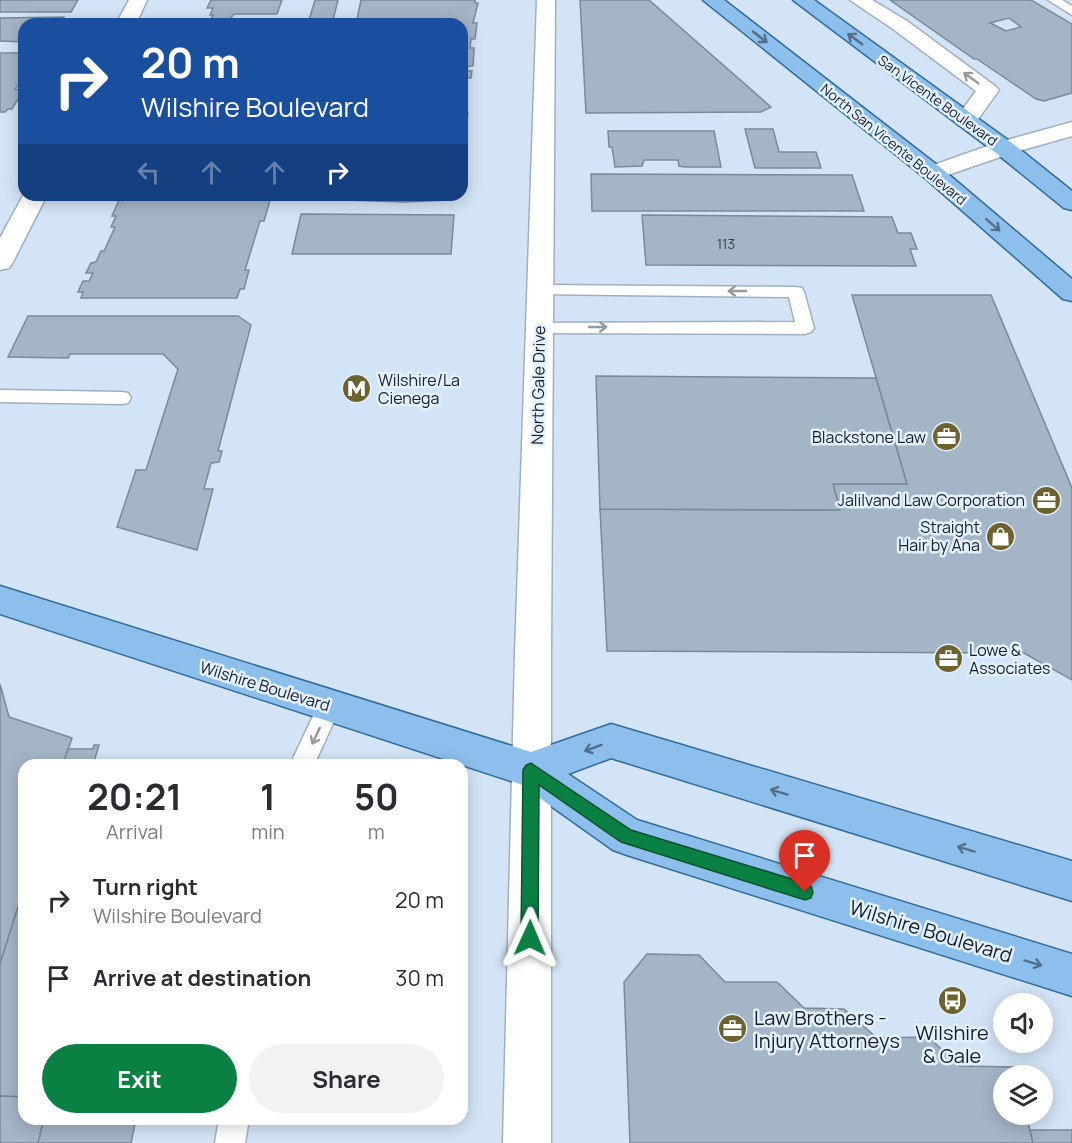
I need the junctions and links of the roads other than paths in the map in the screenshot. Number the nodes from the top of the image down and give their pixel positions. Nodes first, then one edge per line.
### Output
1 (138, 0) edge
2 (546, 0) edge
3 (712, 0) edge
4 (802, 0) edge
5 (859, 0) edge
6 (1054, 0) edge
7 (1072, 10) edge
8 (129, 18) edge
9 (966, 120) junction
10 (1072, 129) edge
11 (1004, 148) junction
12 (933, 173) junction
13 (32, 201) edge
14 (1071, 202) edge
15 (0, 262) edge
16 (540, 290) junction
17 (1072, 293) edge
18 (540, 327) junction
19 (0, 396) edge
20 (122, 398) dead end
21 (0, 600) edge
22 (329, 706) junction
23 (305, 759) edge
24 (531, 770) junction
25 (1072, 881) edge
26 (1072, 975) edge
27 (233, 1125) edge
28 (230, 1143) edge
29 (527, 1143) edge

1 - 8 street
2 - 16 street, North Gale Drive
3 -> 12 main road, North San Vicente Boulevard
9 -> 4 main road, San Vicente Boulevard
9 -> 5 street
6 - 7 lane
9 - 11 main road, San Vicente Boulevard
10 - 11 street
11 - 12 street
11 - 14 main road, San Vicente Boulevard
12 -> 17 main road, North San Vicente Boulevard
13 - 15 street
16 - 18 street, North Gale Drive
18 -> 16 lane
18 - 24 street, North Gale Drive
19 - 20 lane
21 - 22 main road, Wilshire Boulevard
22 -> 23 lane
22 - 24 main road, Wilshire Boulevard
25 -> 24 main road
24 -> 26 main road, Wilshire Boulevard
24 - 29 street, North Gale Drive
27 - 28 lane

